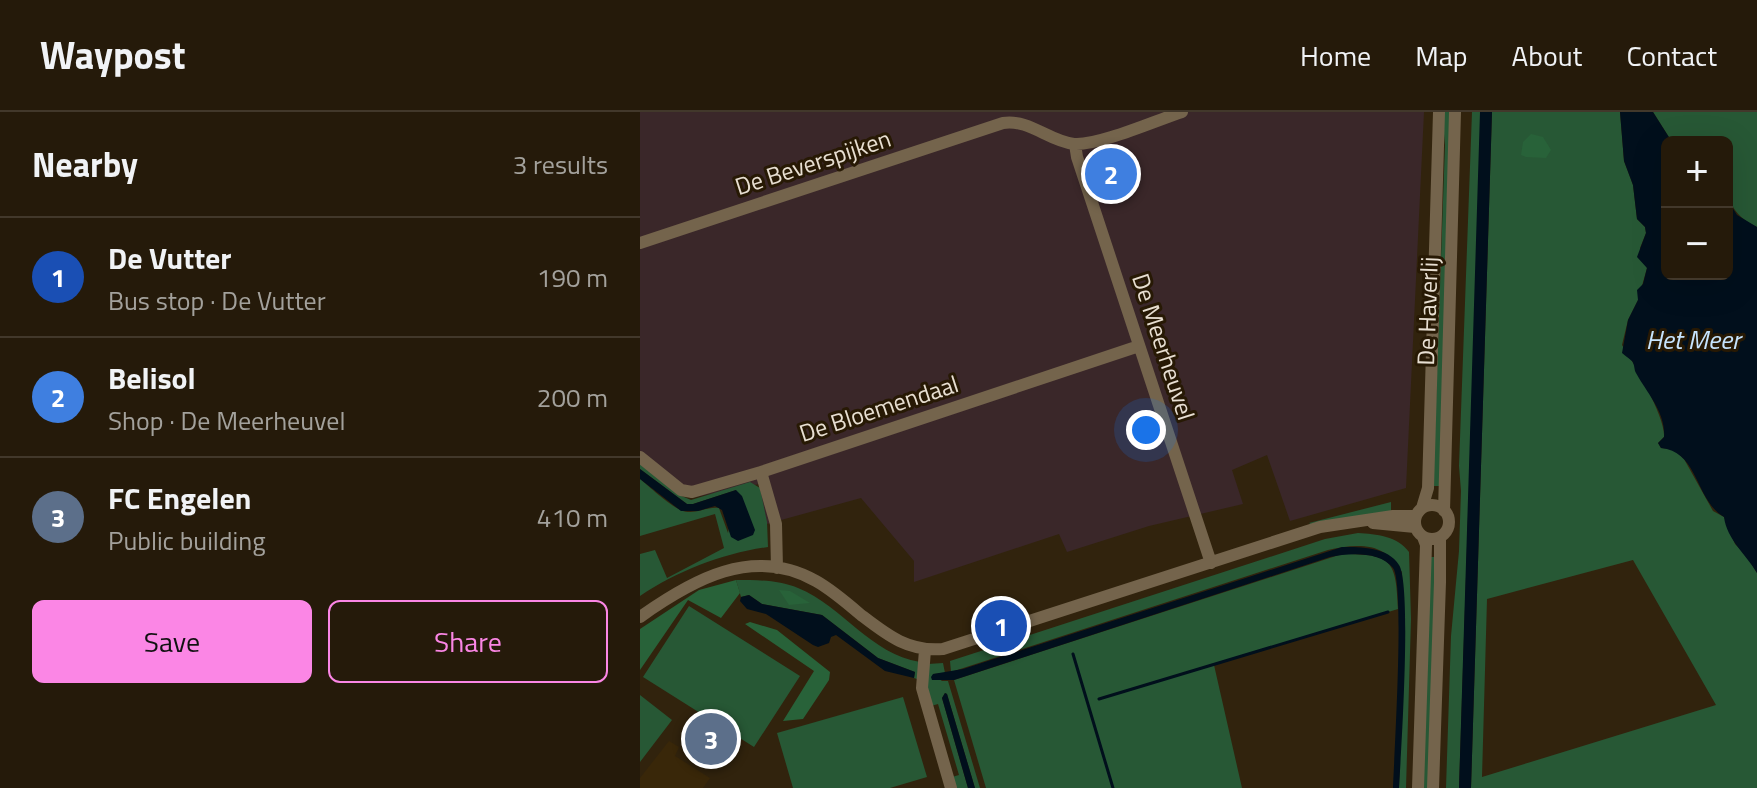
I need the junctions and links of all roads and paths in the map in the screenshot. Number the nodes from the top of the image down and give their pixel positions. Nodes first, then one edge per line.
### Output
1 (1182, 112) edge
2 (1439, 112) edge
3 (1455, 112) edge
4 (1075, 144) junction
5 (640, 243) edge
6 (1139, 346) junction
7 (640, 457) edge
8 (761, 472) junction
9 (1444, 511) junction
10 (1419, 522) junction
11 (1440, 538) junction
12 (1211, 563) junction
13 (777, 568) junction
14 (640, 617) edge
15 (925, 650) junction
16 (951, 788) edge
17 (1418, 788) edge
18 (1433, 788) edge

1 - 4 street
2 - 10 street, De Haverlij
3 - 9 street, De Haverlij
4 - 5 street, De Beverspijken
4 - 6 street, De Meerheuvel
6 - 8 street, De Bloemendaal
6 - 12 street, De Meerheuvel
7 - 8 street, De Bloemendaal
8 - 13 street
9 - 10 street
9 - 11 street
10 - 11 street
10 - 12 street
10 - 17 street, De Haverlij
11 - 18 street
12 - 15 street
13 - 14 street
13 - 15 street
15 - 16 street

